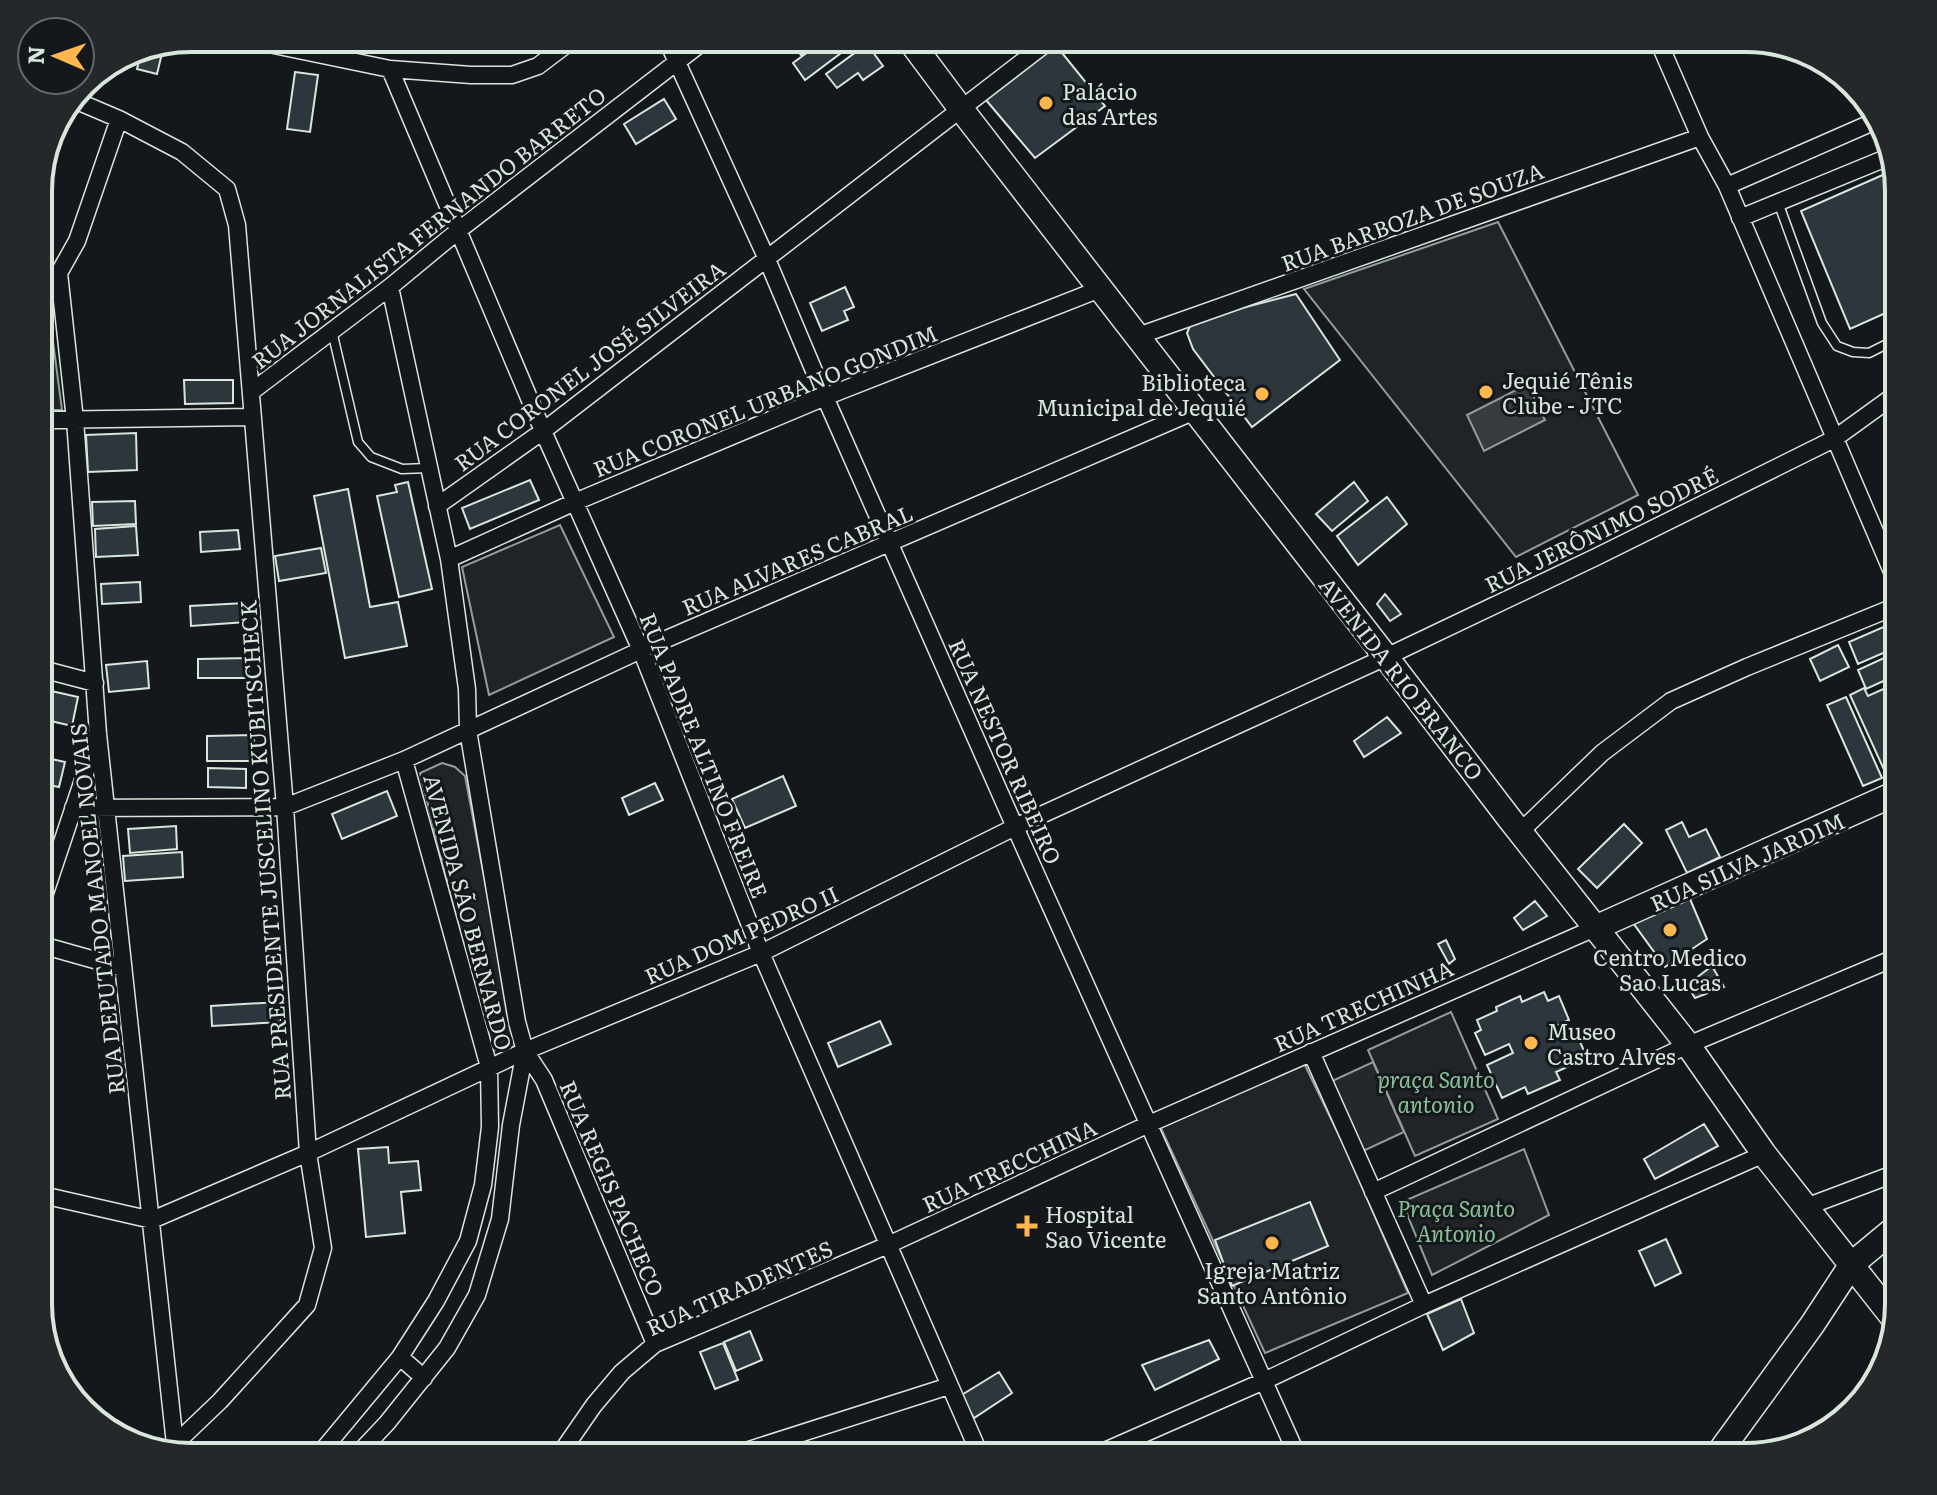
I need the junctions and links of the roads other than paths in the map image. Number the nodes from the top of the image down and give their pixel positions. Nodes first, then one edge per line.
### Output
1 (308, 52) edge
2 (556, 52) edge
3 (673, 52) edge
4 (689, 52) edge
5 (918, 52) edge
6 (1035, 52) edge
7 (1663, 52) edge
8 (677, 61) junction
9 (390, 69) junction
10 (84, 104) edge
11 (961, 109) junction
12 (119, 119) junction
13 (1868, 124) edge
14 (1700, 137) junction
15 (1881, 160) edge
16 (1727, 186) junction
17 (1778, 202) junction
18 (1740, 218) junction
19 (459, 230) junction
20 (766, 257) junction
21 (59, 273) junction
22 (52, 279) edge
23 (390, 287) junction
24 (1100, 289) junction
25 (332, 331) junction
26 (1138, 336) junction
27 (1885, 345) edge
28 (251, 392) junction
29 (825, 397) junction
30 (1885, 402) edge
31 (1195, 411) junction
32 (252, 417) junction
33 (52, 420) edge
34 (75, 420) junction
35 (543, 431) junction
36 (1834, 439) junction
37 (429, 468) junction
38 (575, 502) junction
39 (437, 506) junction
40 (890, 542) junction
41 (1885, 556) edge
42 (449, 559) junction
43 (1885, 611) edge
44 (641, 650) junction
45 (1386, 657) junction
46 (52, 672) edge
47 (95, 683) junction
48 (468, 730) junction
49 (98, 734) junction
50 (404, 760) junction
51 (1885, 798) edge
52 (285, 807) junction
53 (73, 808) junction
54 (106, 809) junction
55 (1015, 827) junction
56 (1520, 832) junction
57 (52, 872) edge
58 (1595, 928) junction
59 (52, 948) edge
60 (761, 953) junction
61 (1885, 962) edge
62 (123, 968) junction
63 (1688, 1045) junction
64 (525, 1051) junction
65 (1311, 1052) junction
66 (489, 1067) junction
67 (1149, 1124) junction
68 (308, 1153) junction
69 (1764, 1154) junction
70 (1885, 1177) edge
71 (1373, 1192) junction
72 (52, 1197) edge
73 (1806, 1207) junction
74 (152, 1220) junction
75 (1885, 1237) edge
76 (888, 1245) junction
77 (1852, 1264) junction
78 (1424, 1305) junction
79 (1885, 1307) edge
80 (655, 1344) junction
81 (400, 1357) junction
82 (424, 1378) junction
83 (1264, 1381) junction
84 (949, 1386) junction
85 (171, 1441) edge
86 (175, 1442) edge
87 (329, 1443) edge
88 (368, 1443) edge
89 (568, 1443) edge
90 (771, 1443) edge
91 (975, 1443) edge
92 (1123, 1443) edge
93 (1292, 1443) edge
94 (1726, 1443) edge

1 - 9 street
2 - 9 street
3 - 8 street, RUA NESTOR RIBEIRO
4 - 8 street, RUA JORNALISTA FERNANDO BARRETO
5 - 11 main road, AVENIDA RIO BRANCO
6 - 11 street, RUA CORONEL JOSÉ SILVEIRA
7 - 14 street
8 - 19 street, RUA JORNALISTA FERNANDO BARRETO
8 - 20 street, RUA NESTOR RIBEIRO
9 - 19 street, RUA PADRE ALTINO FREIRE
10 - 12 street
11 - 20 street, RUA CORONEL JOSÉ SILVEIRA
11 - 24 main road, AVENIDA RIO BRANCO
12 - 21 street
12 - 28 street, RUA PRESIDENTE JUSCELINO KUBITSCHECK
13 - 16 street
14 - 16 street
14 - 26 street, RUA BARBOZA DE SOUZA
15 - 17 street
16 - 18 street
17 - 18 street
17 - 27 lane
18 - 36 street
19 - 23 street, RUA JORNALISTA FERNANDO BARRETO
19 - 35 street, RUA PADRE ALTINO FREIRE
20 - 29 street, RUA NESTOR RIBEIRO
20 - 35 street, RUA CORONEL JOSÉ SILVEIRA
21 - 22 street
21 - 34 street, RUA DEPUTADO MANOEL NOVAIS
23 - 25 street, RUA JORNALISTA FERNANDO BARRETO
23 - 37 street, AVENIDA SÃO BERNARDO
24 - 26 main road, AVENIDA RIO BRANCO
24 - 29 street, RUA CORONEL URBANO GONDIM
25 - 28 street, RUA JORNALISTA FERNANDO BARRETO
25 - 37 lane
26 - 31 main road, AVENIDA RIO BRANCO
28 - 32 street, RUA PRESIDENTE JUSCELINO KUBITSCHECK
29 - 38 street, RUA CORONEL URBANO GONDIM
29 - 40 street, RUA NESTOR RIBEIRO
30 - 36 street, RUA JERÔNIMO SODRÉ
31 - 40 street, RUA ALVARES CABRAL
31 - 45 main road, AVENIDA RIO BRANCO
32 - 34 street
32 - 52 street, RUA PRESIDENTE JUSCELINO KUBITSCHECK
33 - 34 street
34 - 47 street, RUA DEPUTADO MANOEL NOVAIS
35 - 38 street, RUA PADRE ALTINO FREIRE
35 - 39 street, RUA CORONEL JOSÉ SILVEIRA
36 - 41 street
36 - 45 street, RUA JERÔNIMO SODRÉ
37 - 39 street, AVENIDA SÃO BERNARDO
38 - 42 street, RUA CORONEL URBANO GONDIM
38 - 44 street, RUA PADRE ALTINO FREIRE
39 - 42 street, AVENIDA SÃO BERNARDO
40 - 44 street, RUA ALVARES CABRAL
40 - 55 street, RUA NESTOR RIBEIRO
42 - 48 street, AVENIDA SÃO BERNARDO
43 - 56 street
44 - 48 street, RUA ALVARES CABRAL
44 - 60 street, RUA PADRE ALTINO FREIRE
45 - 55 street, RUA DOM PEDRO II
45 - 56 main road, AVENIDA RIO BRANCO
46 - 47 street
47 - 49 street, RUA DEPUTADO MANOEL NOVAIS
48 - 50 street, RUA ALVARES CABRAL
48 - 64 street, AVENIDA SÃO BERNARDO
49 - 53 street
49 - 54 street, RUA DEPUTADO MANOEL NOVAIS
50 - 52 street, RUA ALVARES CABRAL
50 - 66 street, AVENIDA SÃO BERNARDO
51 - 58 main road, RUA SILVA JARDIM
52 - 54 street
52 - 68 street, RUA PRESIDENTE JUSCELINO KUBITSCHECK
53 - 54 street
53 - 57 street
54 - 62 street, RUA DEPUTADO MANOEL NOVAIS
55 - 60 street, RUA DOM PEDRO II
55 - 67 street, RUA NESTOR RIBEIRO
56 - 58 main road, AVENIDA RIO BRANCO
58 - 63 main road, AVENIDA RIO BRANCO
58 - 65 street, RUA TRECHINHA
59 - 62 street
60 - 64 street, RUA DOM PEDRO II
60 - 76 street, RUA PADRE ALTINO FREIRE
61 - 63 street
62 - 74 street, RUA DEPUTADO MANOEL NOVAIS
63 - 69 main road, AVENIDA RIO BRANCO
63 - 71 street
64 - 66 street, RUA DOM PEDRO II
64 - 80 street, RUA REGIS PACHECO
64 - 82 street
65 - 67 street, RUA TRECHINHA
65 - 71 street
66 - 68 street, RUA DOM PEDRO II
66 - 81 street, AVENIDA SÃO BERNARDO
67 - 76 street, RUA TRECCHINA
67 - 83 street, RUA NESTOR RIBEIRO
68 - 74 street, RUA DOM PEDRO II
68 - 86 street, RUA PRESIDENTE JUSCELINO KUBITSCHECK
69 - 73 main road, AVENIDA RIO BRANCO
69 - 78 street
70 - 73 street
71 - 78 street
72 - 74 street
73 - 77 main road, AVENIDA RIO BRANCO
74 - 85 street, RUA DEPUTADO MANOEL NOVAIS
75 - 77 main road
76 - 80 street, RUA TIRADENTES
76 - 84 street, RUA PADRE ALTINO FREIRE
77 - 79 main road, AVENIDA RIO BRANCO
77 - 94 main road
78 - 83 street
80 - 89 street, RUA TIRADENTES
81 - 82 street
81 - 87 street, AVENIDA SÃO BERNARDO
82 - 88 street
83 - 92 street
83 - 93 street, RUA NESTOR RIBEIRO
84 - 90 street
84 - 91 street, RUA PADRE ALTINO FREIRE

